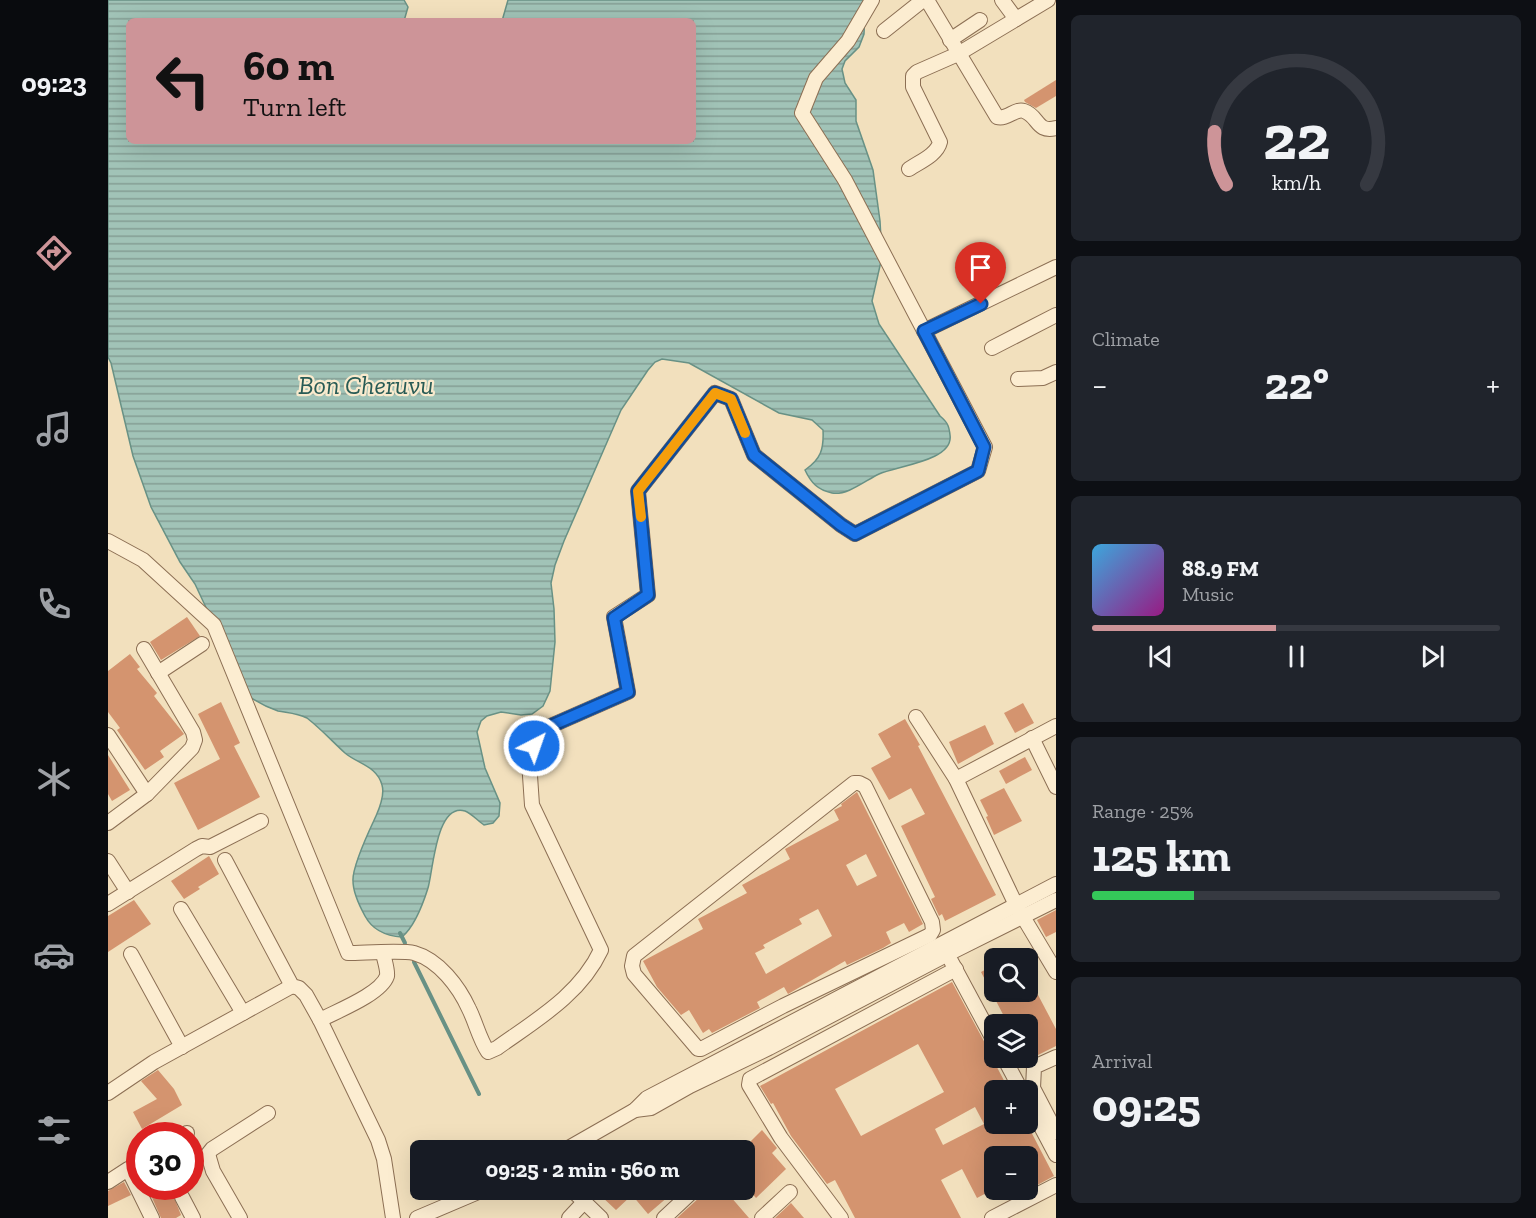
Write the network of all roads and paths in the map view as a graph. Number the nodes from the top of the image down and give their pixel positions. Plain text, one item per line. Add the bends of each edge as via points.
1 (872, 0) edge
2 (925, 0) edge
3 (1002, 0) edge
4 (1048, 0) edge
5 (1030, 4) edge
6 (980, 20) dead end
7 (1016, 20) junction
8 (884, 31) dead end
9 (950, 40) junction
10 (958, 54) junction
11 (1056, 128) edge
12 (909, 169) dead end
13 (1056, 267) edge
14 (1056, 315) edge
15 (924, 331) junction
16 (992, 348) dead end
17 (1056, 372) edge
18 (1018, 379) dead end
19 (108, 541) edge
20 (202, 644) dead end
21 (144, 649) dead end
22 (158, 673) junction
23 (916, 717) dead end
24 (1056, 726) edge
25 (108, 735) edge
26 (1032, 738) junction
27 (956, 779) junction
28 (1056, 787) edge
29 (147, 794) junction
30 (261, 821) dead end
31 (108, 823) edge
32 (225, 860) dead end
33 (108, 861) edge
34 (1056, 884) edge
35 (128, 892) junction
36 (1056, 900) edge
37 (108, 904) edge
38 (181, 909) dead end
39 (1019, 911) junction
40 (383, 953) junction
41 (131, 954) dead end
42 (948, 954) junction
43 (956, 969) junction
44 (1056, 972) edge
45 (292, 986) junction
46 (783, 1006) junction
47 (243, 1013) junction
48 (765, 1016) junction
49 (320, 1020) junction
50 (984, 1022) edge
51 (785, 1029) junction
52 (182, 1047) junction
53 (768, 1048) junction
54 (1056, 1057) edge
55 (729, 1068) junction
56 (764, 1070) junction
57 (750, 1078) junction
58 (688, 1082) junction
59 (108, 1093) edge
60 (268, 1113) dead end
61 (1038, 1121) edge
62 (1056, 1132) edge
63 (582, 1140) edge
64 (1056, 1155) edge
65 (126, 1171) edge
66 (108, 1182) edge
67 (1056, 1185) edge
68 (790, 1192) dead end
69 (143, 1200) edge
70 (184, 1200) edge
71 (459, 1200) edge
72 (683, 1200) edge
73 (585, 1201) joint
74 (148, 1217) edge
75 (193, 1218) edge
76 (240, 1218) edge
77 (393, 1218) edge
78 (417, 1218) edge
79 (569, 1218) edge
80 (601, 1218) edge
81 (664, 1218) edge
82 (762, 1218) edge
83 (841, 1218) edge
84 (992, 1218) edge

1 - 15 street via 848,41 816,78 802,113 845,180
2 - 8 street
2 - 9 street
3 - 7 street
4 - 5 street
5 - 7 street
6 - 9 street
7 - 10 street
9 - 10 street
10 - 11 street via 997,117 1024,111 1043,128
10 - 12 street via 913,76 913,87 939,147
13 - 15 street
14 - 16 street
15 - 40 street via 984,447 978,471 855,534 754,455 731,399 715,393 638,491 648,595 614,618 628,692 539,731 529,761 532,805 602,950 586,978 558,1004 488,1052 469,1007 448,977 433,963 413,953
17 - 18 street via 1043,378
19 - 40 street via 143,560 214,625 348,953
20 - 22 street
21 - 22 street
22 - 29 street via 195,740 192,748
23 - 27 street
24 - 26 street
25 - 29 street
26 - 27 street
26 - 28 street
27 - 39 street
29 - 31 street
30 - 35 street via 210,847 196,849
32 - 45 street
33 - 35 street
34 - 39 street
35 - 37 street
36 - 39 street
38 - 47 street
39 - 42 street
39 - 44 street
39 - 51 street
40 - 49 street via 387,975 381,985
41 - 52 street
42 - 43 street
42 - 51 street
43 - 50 street
43 - 56 street
45 - 47 street
45 - 49 street via 306,995
46 - 48 street
46 - 48 street via 933,930 865,786 859,783 854,783 634,956 634,974 698,1049
46 - 51 street
47 - 52 street
48 - 51 street
49 - 77 street via 378,1140
51 - 53 street
51 - 58 street
52 - 59 street
53 - 55 street
53 - 56 street via 759,1061
54 - 62 street via 1034,1067 1033,1088
55 - 57 street via 744,1070
55 - 58 street
56 - 57 street
57 - 83 street via 749,1085 782,1138
58 - 63 street via 647,1098 635,1110
60 - 76 street via 208,1154 213,1171
61 - 64 street
65 - 66 street
67 - 84 street
68 - 82 street
69 - 74 street
70 - 75 street
71 - 78 street
72 - 81 street
73 - 79 street
73 - 80 street

